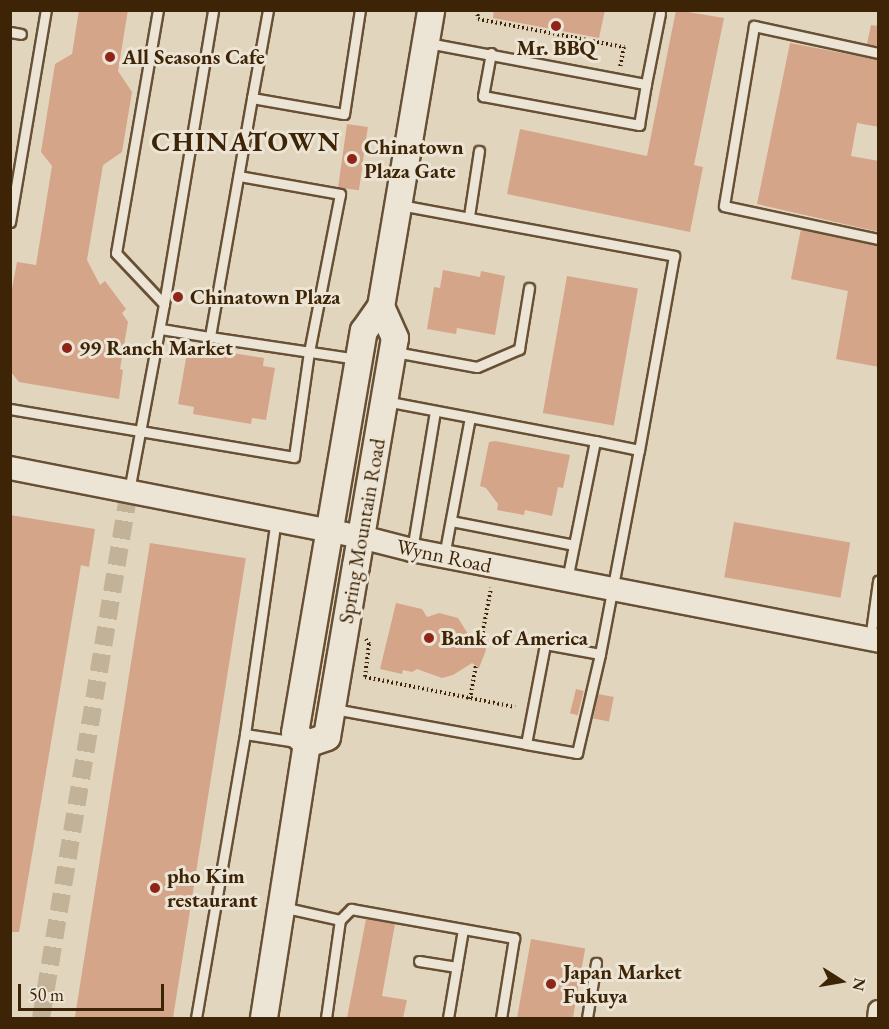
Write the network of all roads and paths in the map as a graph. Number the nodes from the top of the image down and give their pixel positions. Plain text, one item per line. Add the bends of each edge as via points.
1 (46, 10) edge
2 (158, 10) edge
3 (213, 10) edge
4 (268, 10) edge
5 (360, 10) edge
6 (431, 10) edge
7 (477, 10) edge
8 (660, 13) dead end
9 (426, 42) junction
10 (491, 53) junction
11 (879, 53) edge
12 (647, 81) junction
13 (252, 99) junction
14 (480, 151) dead end
15 (239, 176) junction
16 (398, 205) junction
17 (469, 216) junction
18 (10, 222) edge
19 (879, 239) edge
20 (529, 288) dead end
21 (164, 304) junction
22 (381, 307) junction
23 (161, 329) junction
24 (210, 337) junction
25 (309, 352) junction
26 (392, 352) junction
27 (359, 359) junction
28 (384, 401) junction
29 (10, 409) edge
30 (435, 411) junction
31 (470, 417) junction
32 (142, 432) junction
33 (596, 441) junction
34 (639, 450) junction
35 (10, 468) edge
36 (129, 491) junction
37 (276, 520) junction
38 (451, 522) junction
39 (330, 531) junction
40 (361, 537) junction
41 (574, 545) junction
42 (412, 550) junction
43 (443, 556) junction
44 (567, 580) junction
45 (879, 581) edge
46 (491, 588) dead end
47 (611, 589) junction
48 (361, 638) dead end
49 (874, 640) edge
50 (481, 641) dead end
51 (600, 654) junction
52 (476, 666) dead end
53 (470, 699) junction
54 (515, 707) dead end
55 (332, 708) junction
56 (244, 734) junction
57 (307, 744) junction
58 (526, 744) junction
59 (281, 907) junction
60 (340, 920) junction
61 (463, 929) junction
62 (419, 961) dead end
63 (596, 963) dead end
64 (457, 967) junction
65 (879, 1010) edge
66 (196, 1018) edge
67 (264, 1018) edge
68 (326, 1018) edge
69 (448, 1018) edge
70 (501, 1018) edge
71 (587, 1018) edge
72 (877, 1018) edge

1 - 18 lane
2 - 21 lane via 117,253
3 - 21 lane
4 - 13 lane
5 - 13 lane via 344,114
6 - 9 main road, Spring Mountain Road
7 - 12 path via 478,19 624,47 619,72
8 - 12 lane
9 - 10 lane
9 - 16 main road, Spring Mountain Road
10 - 12 lane
10 - 12 lane via 483,96 639,125
11 - 19 lane via 754,26 724,206
13 - 15 lane
14 - 17 lane
15 - 24 lane
15 - 25 lane via 340,194
16 - 17 lane
16 - 22 main road, Spring Mountain Road
17 - 34 lane via 674,256
20 - 26 lane via 519,349 477,367
21 - 23 lane
22 - 26 main road, Spring Mountain Road via 395,338
22 - 27 main road, Spring Mountain Road via 364,331
23 - 24 lane
23 - 32 lane
24 - 25 lane
25 - 27 lane
25 - 32 lane via 294,457
26 - 28 main road, Spring Mountain Road
27 - 39 main road, Spring Mountain Road
28 - 30 lane
28 - 40 main road, Spring Mountain Road
29 - 32 lane
30 - 31 lane
30 - 42 lane
31 - 33 lane
31 - 38 lane
32 - 36 lane
33 - 34 lane
33 - 41 lane
34 - 47 lane
35 - 36 street, Wynn Road
36 - 37 street, Wynn Road
37 - 39 street, Wynn Road
37 - 56 lane
38 - 41 lane
38 - 43 lane
39 - 40 street, Wynn Road
39 - 57 main road, Spring Mountain Road via 295,733
40 - 42 street, Wynn Road
40 - 55 main road, Spring Mountain Road
41 - 44 lane
42 - 43 street, Wynn Road
43 - 44 street, Wynn Road
44 - 47 street, Wynn Road
45 - 49 lane
46 - 50 path
47 - 49 street, Wynn Road
47 - 51 lane
48 - 53 path via 369,644 365,677
51 - 58 lane via 577,753
51 - 58 lane via 545,644
52 - 53 path
53 - 54 path
55 - 57 main road, Spring Mountain Road via 327,737
55 - 58 lane
56 - 57 lane
56 - 66 lane
57 - 59 main road
59 - 60 lane
59 - 67 main road
60 - 61 lane via 351,909
60 - 68 lane
61 - 64 lane
61 - 70 lane via 514,938
62 - 64 lane
63 - 71 lane
64 - 69 lane
65 - 72 street

